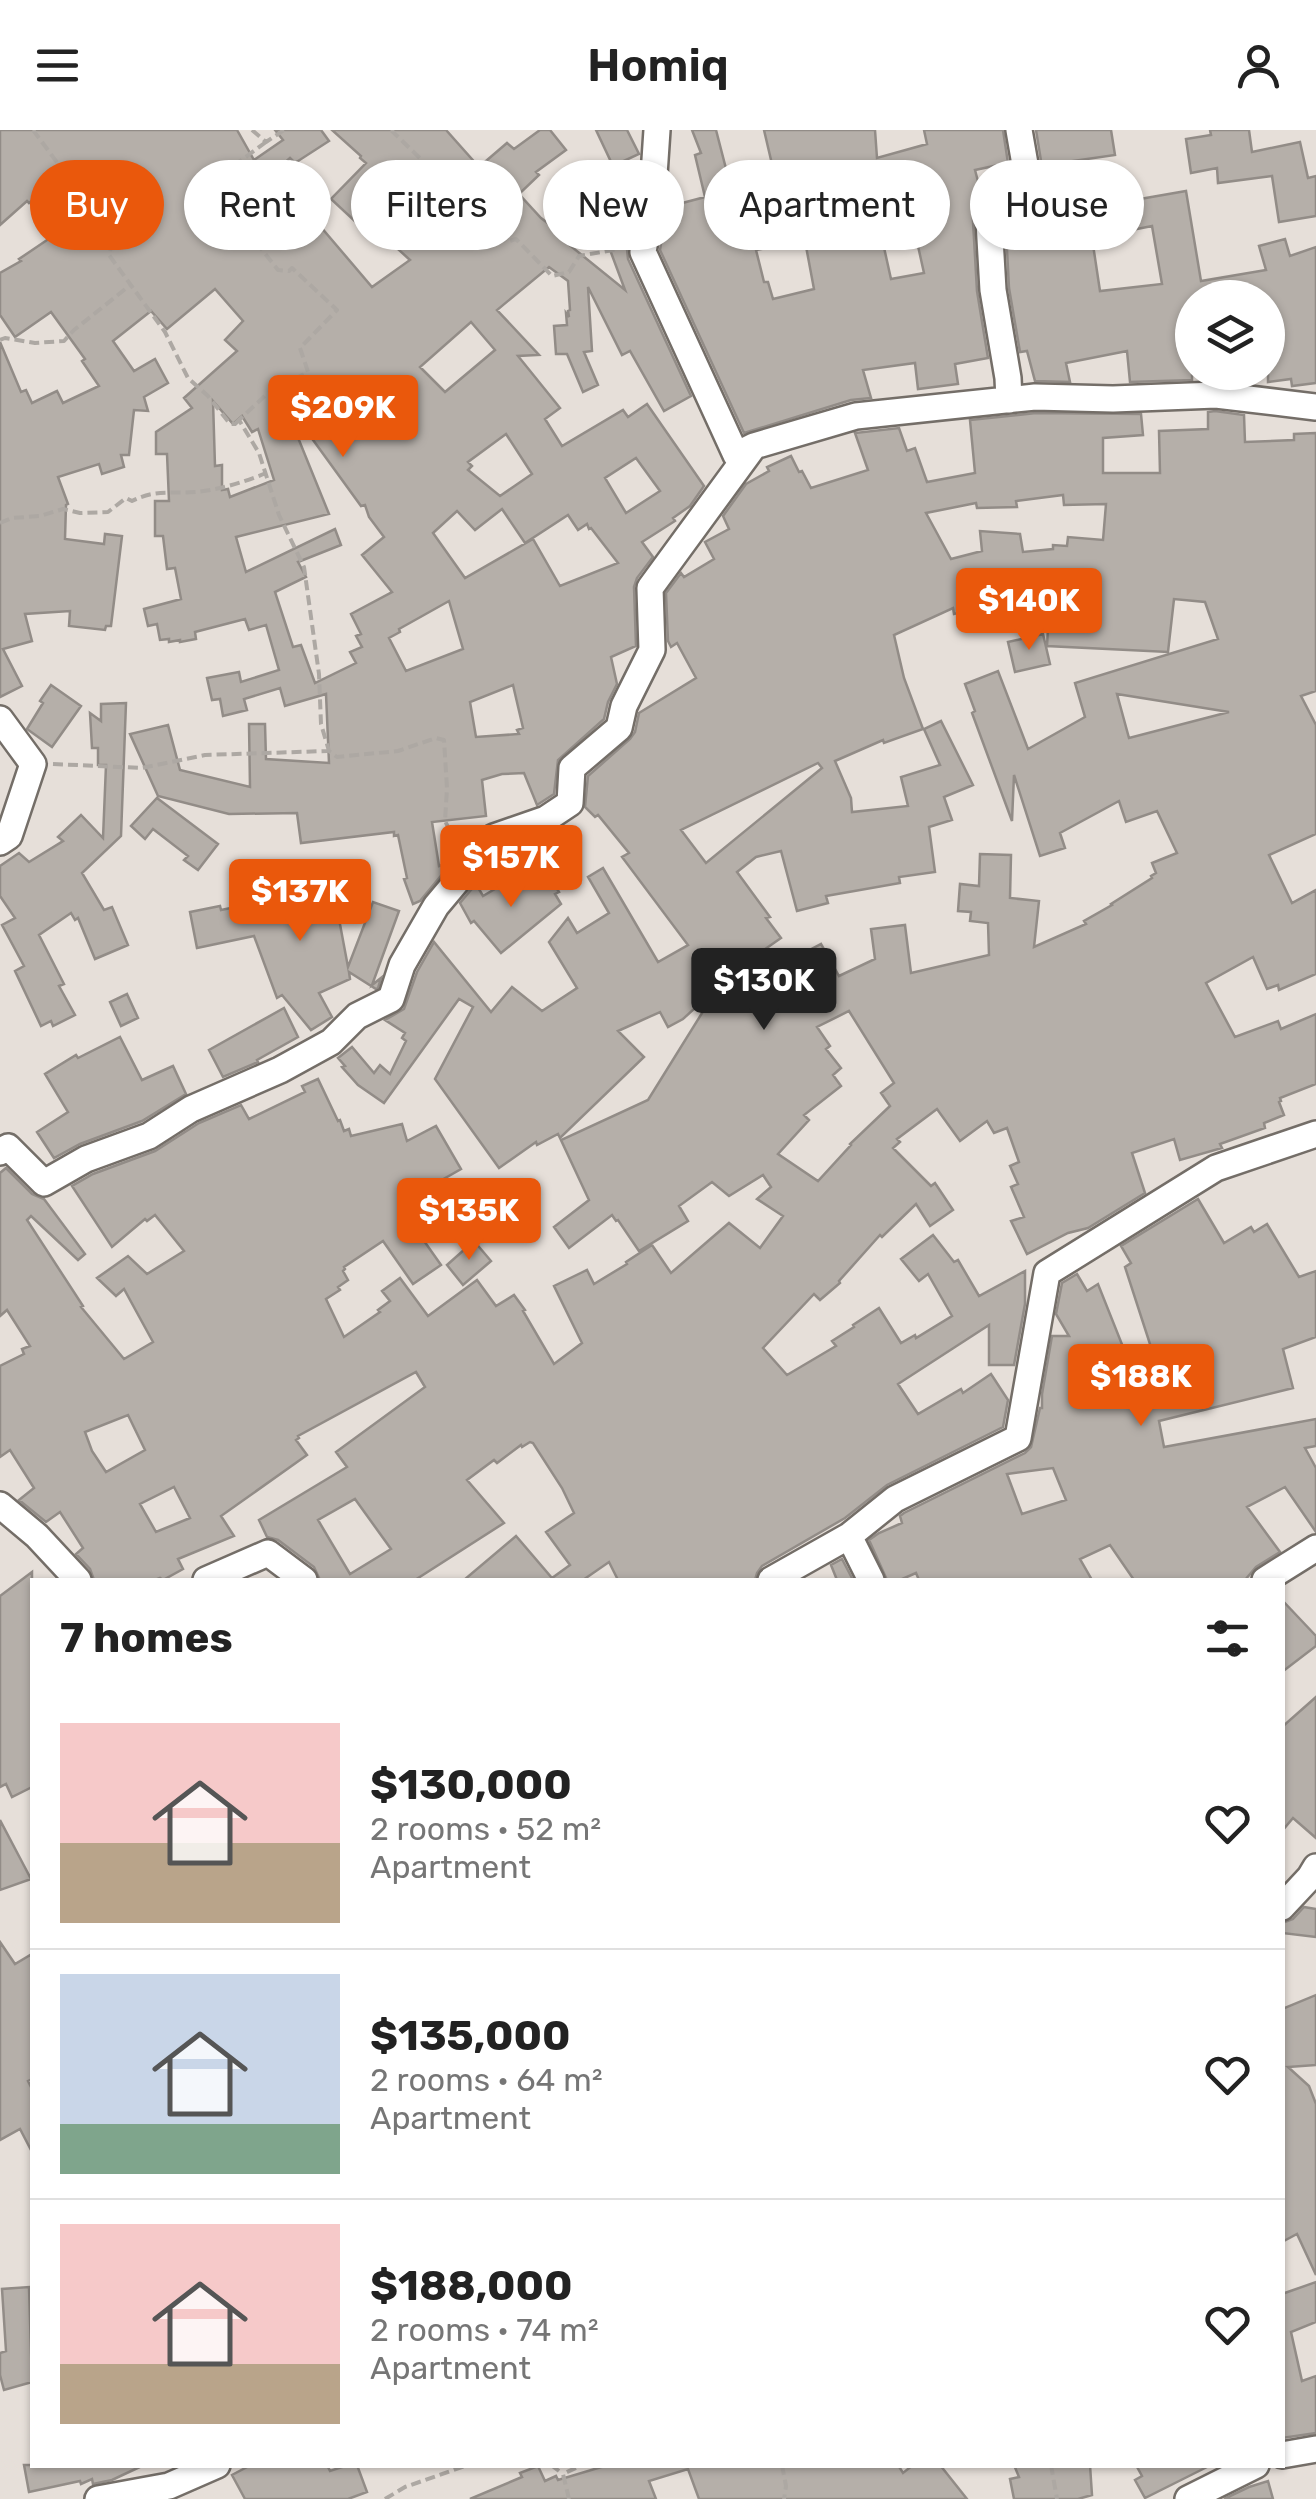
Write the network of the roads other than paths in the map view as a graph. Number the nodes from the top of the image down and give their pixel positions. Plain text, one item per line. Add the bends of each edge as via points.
1 (657, 130) edge
2 (1019, 130) edge
3 (1009, 400) junction
4 (1316, 406) edge
5 (754, 446) junction
6 (0, 718) edge
7 (0, 842) edge
8 (1316, 1134) edge
9 (0, 1152) edge
10 (0, 1506) edge
11 (848, 1536) junction
12 (1316, 1548) edge
13 (76, 1578) edge
14 (211, 1578) edge
15 (301, 1578) edge
16 (774, 1578) edge
17 (870, 1578) edge
18 (1268, 1578) edge
19 (1316, 1867) edge
20 (1285, 1903) edge
21 (1316, 2448) edge
22 (1285, 2454) edge
23 (209, 2468) edge
24 (1250, 2468) edge
25 (98, 2499) edge
26 (1188, 2499) edge

1 - 5 street via 643,252 736,455
2 - 3 street via 1026,170 988,204
3 - 4 street via 1216,395
3 - 5 street via 856,416
5 - 9 street via 650,588 652,650 619,728 572,768 570,803 494,837 436,906 391,999 280,1070 44,1182 8,1147
6 - 7 street via 33,764 9,836
8 - 11 street via 1216,1168 1047,1273 1018,1438 895,1499
10 - 13 street
11 - 16 street
11 - 17 street
12 - 18 street
14 - 15 street via 268,1553
19 - 20 street
21 - 22 street
23 - 25 street via 168,2486
24 - 26 street

